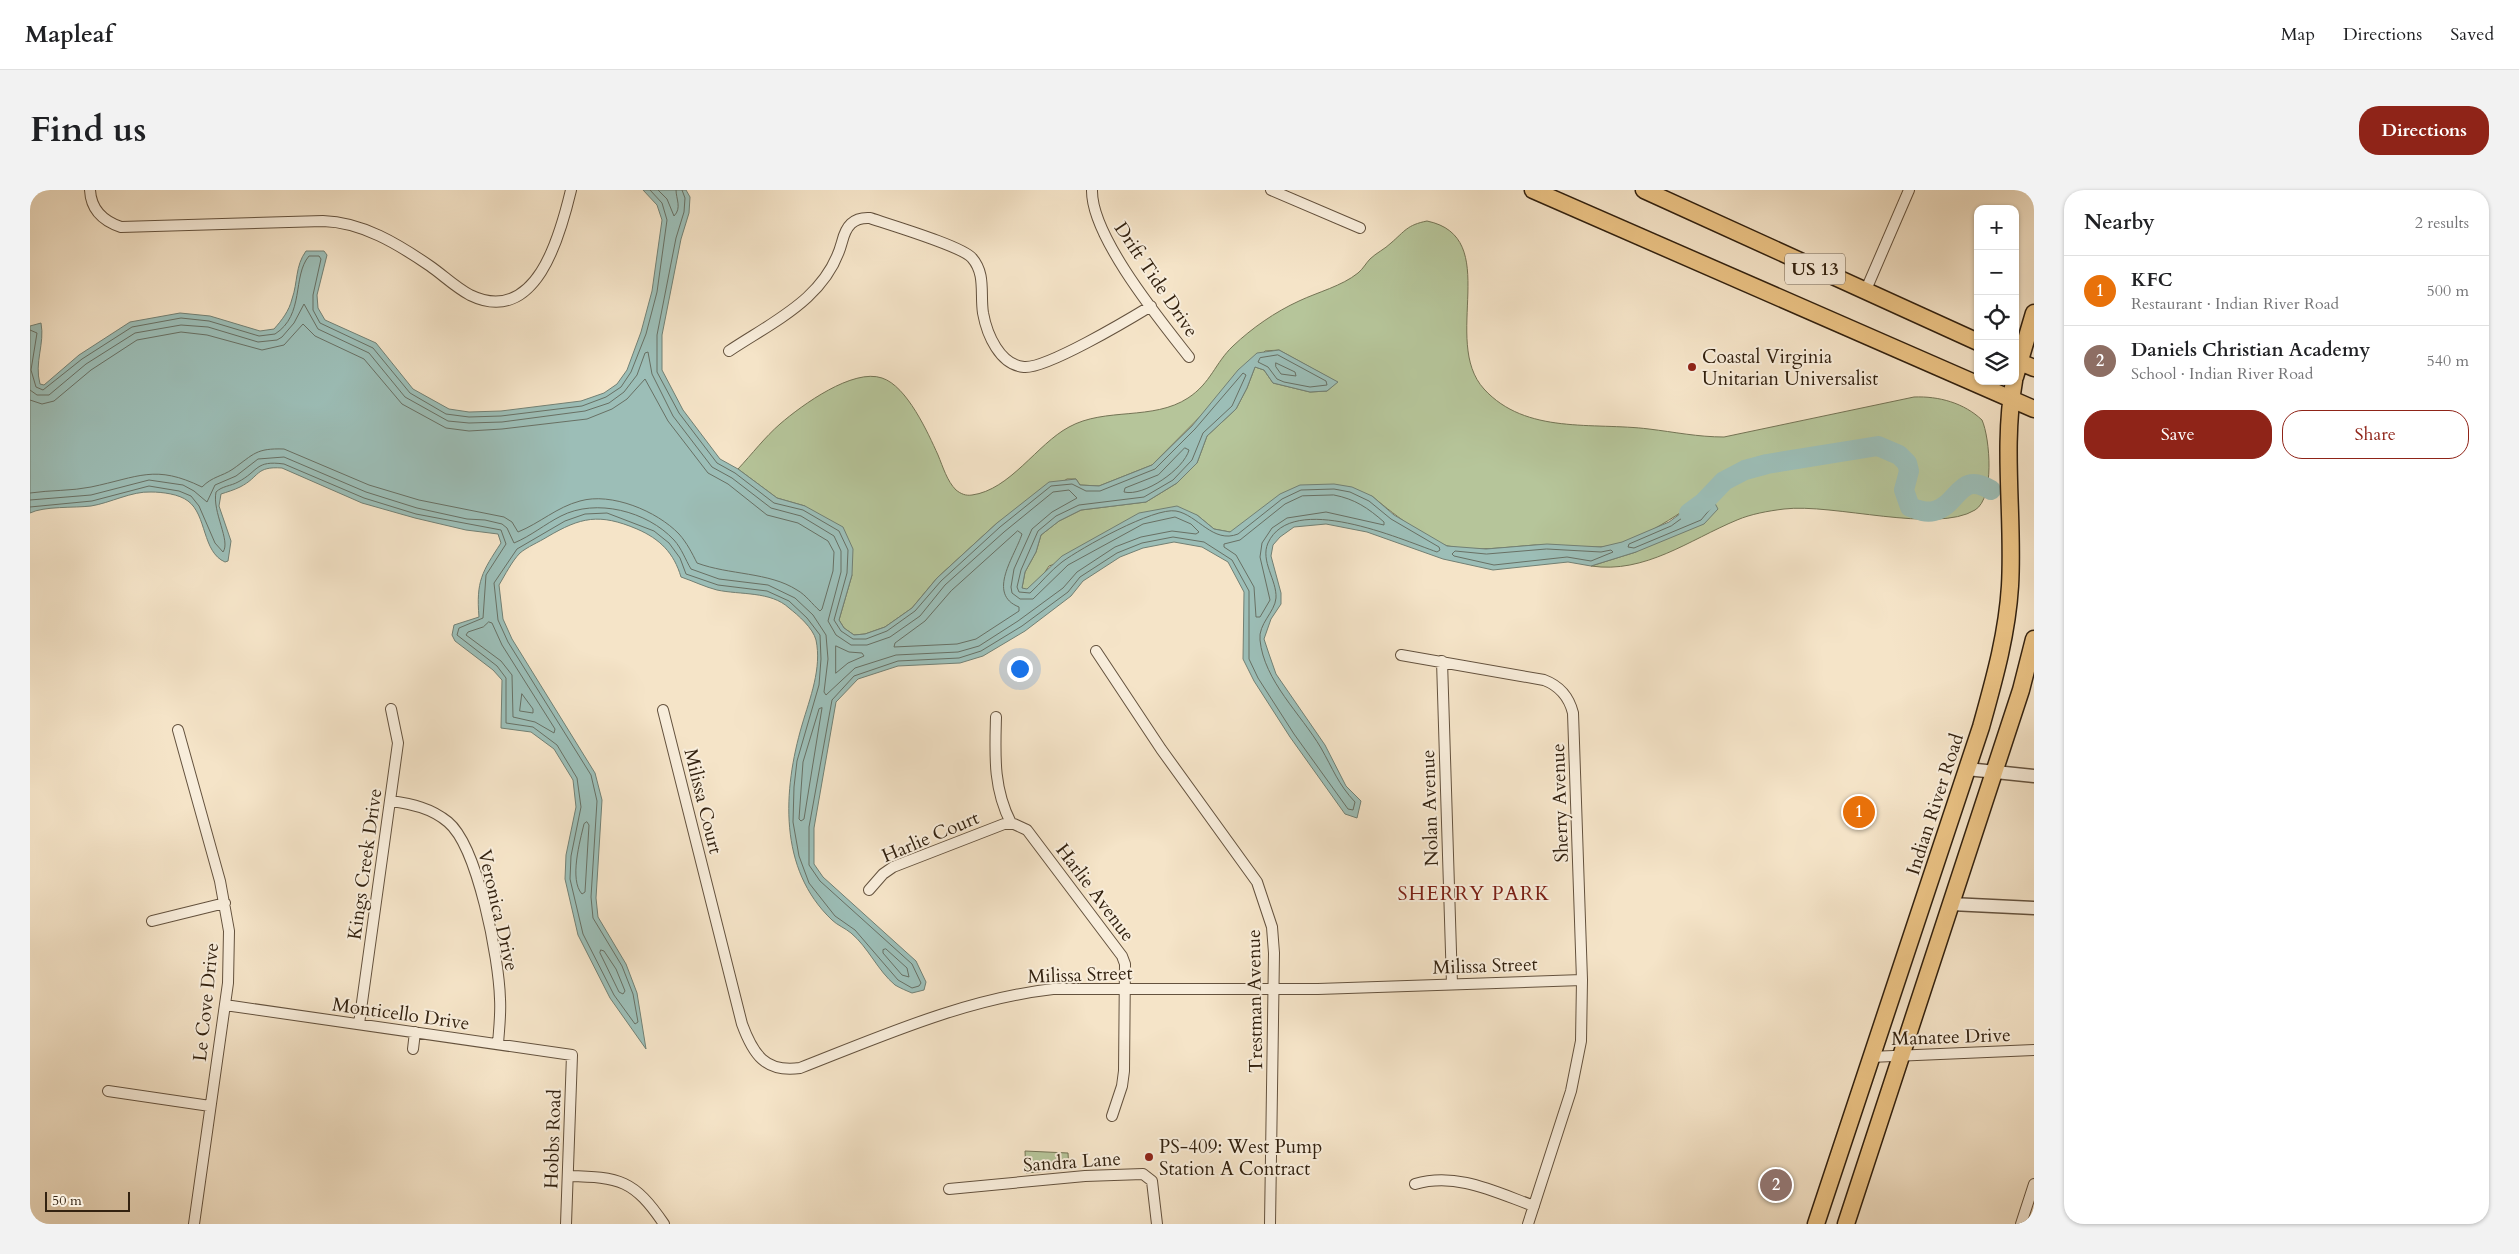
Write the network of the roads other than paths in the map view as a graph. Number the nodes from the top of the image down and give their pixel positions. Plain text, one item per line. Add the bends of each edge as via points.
1 (90, 190) edge
2 (570, 190) edge
3 (1092, 190) edge
4 (1271, 190) edge
5 (1301, 190) edge
6 (1533, 190) edge
7 (1909, 190) edge
8 (1650, 191) edge
9 (1296, 201) junction
10 (1360, 228) dead end
11 (1865, 292) junction
12 (1151, 306) junction
13 (2034, 313) edge
14 (1974, 340) edge
15 (729, 351) dead end
16 (1189, 357) dead end
17 (2021, 367) edge
18 (2014, 385) edge
19 (2012, 400) junction
20 (2034, 409) edge
21 (2034, 639) edge
22 (1096, 651) dead end
23 (1401, 655) dead end
24 (1442, 661) junction
25 (391, 709) dead end
26 (663, 710) dead end
27 (996, 717) dead end
28 (178, 730) dead end
29 (1967, 769) junction
30 (1994, 774) junction
31 (2034, 776) edge
32 (391, 801) junction
33 (1010, 824) junction
34 (870, 890) dead end
35 (711, 902) joint
36 (225, 903) junction
37 (1951, 904) junction
38 (2034, 908) edge
39 (152, 921) dead end
40 (1582, 980) junction
41 (1452, 984) junction
42 (1126, 988) junction
43 (1274, 990) junction
44 (225, 1005) junction
45 (359, 1024) junction
46 (415, 1032) junction
47 (498, 1044) junction
48 (413, 1049) dead end
49 (2034, 1050) edge
50 (572, 1055) joint
51 (1902, 1055) junction
52 (1870, 1057) junction
53 (108, 1091) dead end
54 (210, 1106) junction
55 (1112, 1116) dead end
56 (568, 1176) junction
57 (1415, 1184) dead end
58 (949, 1189) dead end
59 (2033, 1191) edge
60 (1534, 1206) junction
61 (194, 1224) edge
62 (566, 1224) edge
63 (664, 1224) edge
64 (1157, 1224) edge
65 (1270, 1224) edge
66 (1528, 1224) edge
67 (1816, 1224) edge
68 (1846, 1224) edge
69 (2021, 1224) edge

1 - 2 street via 97,212 103,219 121,227 323,221 353,224 392,242 471,295 496,301 518,296 535,282 555,243
3 - 12 street, Drift Tide Drive via 1098,222
4 - 9 street
5 - 9 street
6 - 19 main road, US 13
7 - 11 street
8 - 11 main road, US 13
9 - 10 street
11 - 14 main road, US 13
12 - 15 street via 1034,367 1025,367 1007,361 991,336 983,314 982,280 972,257 954,246 862,218 845,230 832,269 815,292
12 - 16 street, Drift Tide Drive
13 - 17 main road
18 - 19 main road, Indian River Road
19 - 20 main road, US 13
19 - 29 main road, Indian River Road via 2010,586 2006,620 1999,662
21 - 30 main road via 2022,690
22 - 43 street, Trestman Avenue via 1160,749 1257,882 1272,927
23 - 24 street, Sherry Avenue
24 - 40 street, Sherry Avenue via 1544,680 1561,690 1570,704 1573,714
24 - 41 street, Nolan Avenue
25 - 32 street, Kings Creek Drive via 398,743
26 - 35 street, Milissa Court
27 - 33 street via 994,767 1003,809
28 - 36 street, Le Cove Drive
29 - 30 street
29 - 52 main road, Indian River Road
30 - 31 street
30 - 37 main road
32 - 45 street, Kings Creek Drive
32 - 47 street, Veronica Drive via 435,812 449,822 469,851 484,902 498,974
33 - 34 street, Harlie Court via 893,867
33 - 42 street, Harlie Avenue via 1027,830 1122,956
35 - 42 street, Milissa Street via 748,1041 762,1060 779,1068 800,1068 883,1035 996,998 1053,989
36 - 39 street
36 - 44 street, Le Cove Drive via 230,957
37 - 38 street
37 - 51 main road
40 - 41 street, Milissa Street
40 - 60 street, Sherry Avenue via 1577,1069
41 - 43 street, Milissa Street
42 - 43 street, Milissa Street
42 - 55 street, Harlie Avenue via 1124,1071
43 - 65 street, Trestman Avenue
44 - 45 street, Monticello Drive
44 - 54 street, Le Cove Drive
45 - 46 street, Monticello Drive
46 - 47 street, Monticello Drive
46 - 48 street
47 - 50 street, Monticello Drive
49 - 51 street, Manatee Drive
50 - 56 street, Hobbs Road
51 - 52 street, Manatee Drive
51 - 68 main road
52 - 67 main road, Indian River Road
53 - 54 street
54 - 61 street, Le Cove Drive
56 - 62 street, Hobbs Road
56 - 63 street via 602,1177 629,1185 640,1193
57 - 60 street via 1458,1181
58 - 64 street, Sandra Lane via 1143,1174 1152,1181
59 - 69 street
60 - 66 street, Sherry Avenue

